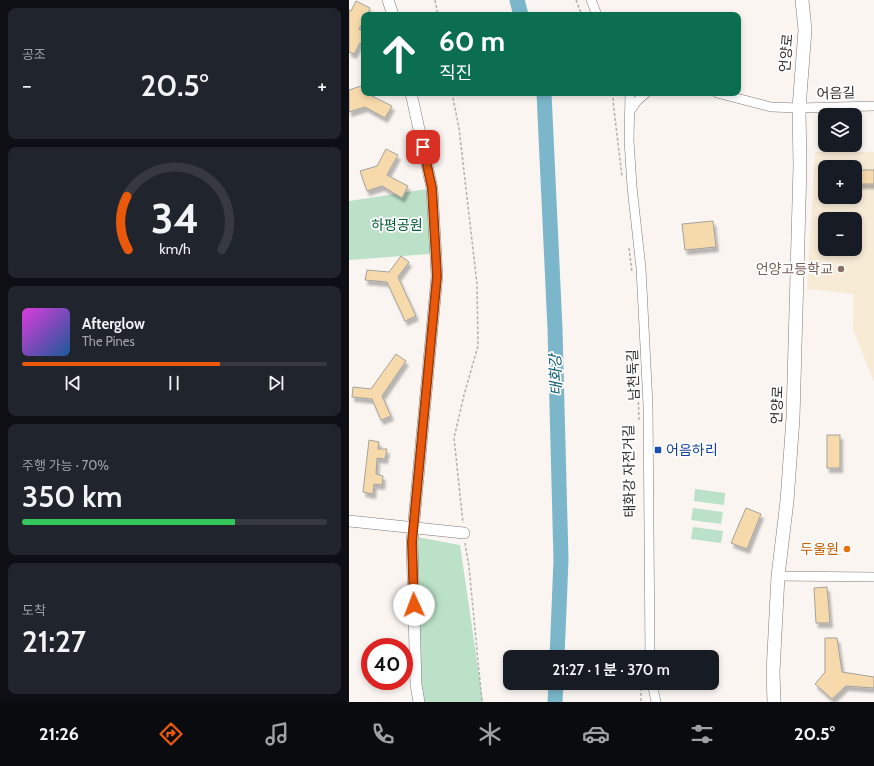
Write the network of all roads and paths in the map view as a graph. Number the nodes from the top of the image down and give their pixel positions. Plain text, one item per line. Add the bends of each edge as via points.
1 (388, 0) edge
2 (435, 0) edge
3 (576, 0) edge
4 (591, 0) edge
5 (802, 0) edge
6 (392, 12) edge
7 (437, 12) edge
8 (581, 12) edge
9 (596, 12) edge
10 (412, 96) edge
11 (453, 96) edge
12 (614, 96) edge
13 (630, 96) edge
14 (643, 96) edge
15 (729, 96) edge
16 (874, 106) edge
17 (799, 108) junction
18 (630, 111) junction
19 (622, 176) dead end
20 (629, 246) dead end
21 (632, 277) dead end
22 (638, 390) dead end
23 (639, 421) dead end
24 (349, 521) edge
25 (413, 528) junction
26 (464, 533) junction
27 (778, 576) junction
28 (874, 577) edge
29 (650, 650) edge
30 (641, 690) edge
31 (653, 690) edge
32 (419, 702) edge
33 (482, 702) edge
34 (641, 702) edge
35 (656, 702) edge
36 (774, 702) edge

1 - 6 street
2 - 7 path
3 - 8 path
4 - 9 street
5 - 17 main road, 언양로 via 805,30
10 - 25 street via 432,188 437,276
11 - 26 path via 459,128 477,284 478,346 454,438
12 - 19 path
13 - 18 street, 남천둑길
14 - 18 street
15 - 17 street via 771,107
16 - 17 street, 어음길
17 - 27 main road, 언양로 via 800,166 793,418
18 - 29 street, 남천둑길 via 629,140 641,268 648,405
20 - 21 path
22 - 23 path, 태화강 자전거길
24 - 25 street
25 - 26 street
25 - 32 street via 416,677
26 - 33 path
27 - 28 street
27 - 36 main road, 언양로
30 - 34 path
31 - 35 street

